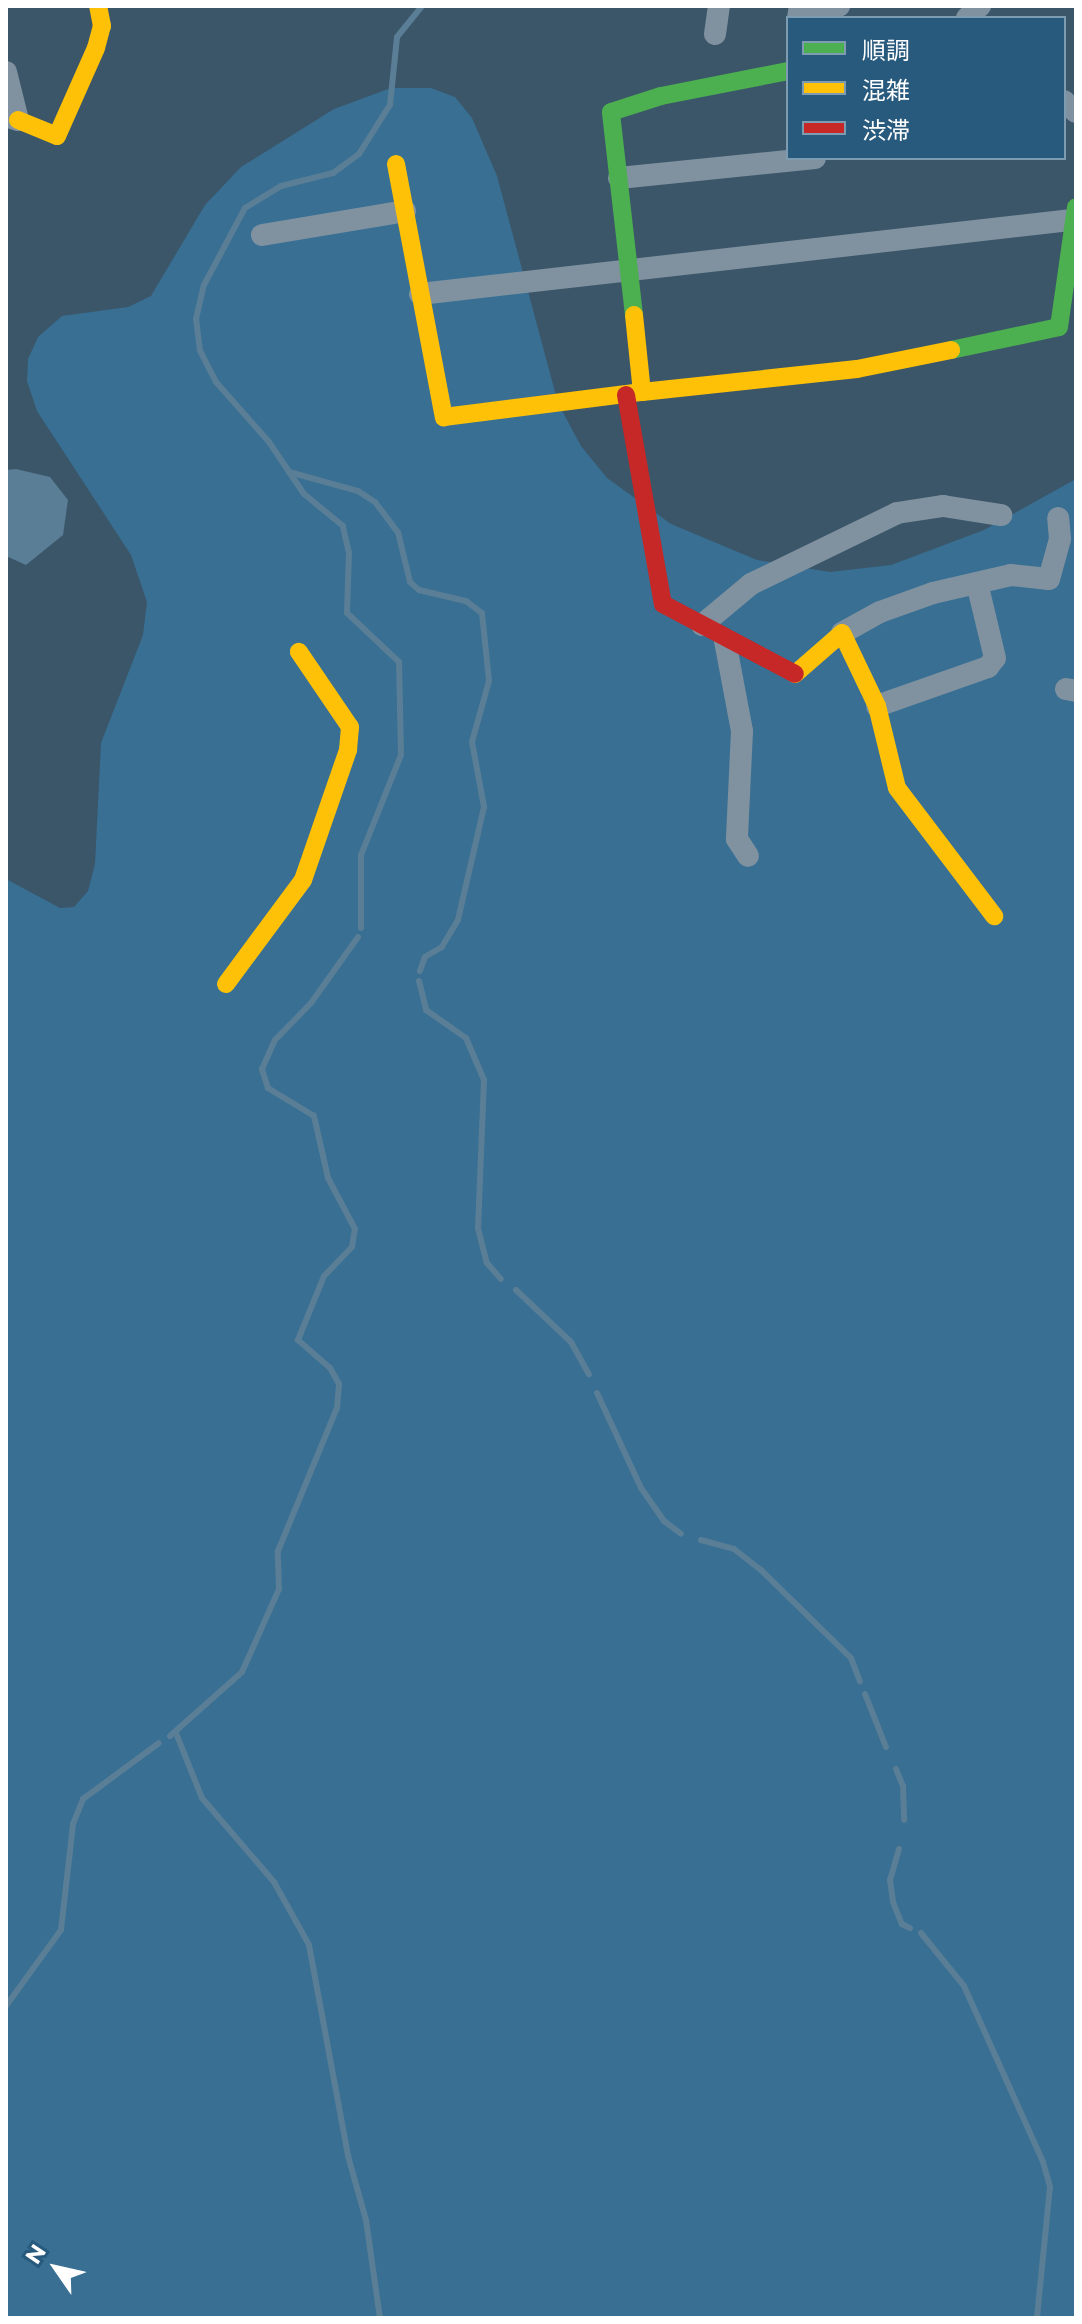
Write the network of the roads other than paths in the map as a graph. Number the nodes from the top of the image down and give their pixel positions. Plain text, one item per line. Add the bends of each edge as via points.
1 (98, 6) edge
2 (719, 6) edge
3 (839, 6) edge
4 (818, 16) edge
5 (715, 34) dead end
6 (786, 71) edge
7 (6, 72) edge
8 (12, 118) edge
9 (795, 160) edge
10 (396, 164) dead end
11 (619, 178) junction
12 (405, 211) junction
13 (1073, 213) edge
14 (262, 235) dead end
15 (628, 269) junction
16 (420, 294) junction
17 (634, 394) junction
18 (1001, 515) dead end
19 (1058, 518) dead end
20 (977, 583) junction
21 (702, 625) junction
22 (842, 633) junction
23 (725, 641) junction
24 (299, 652) dead end
25 (877, 706) junction
26 (748, 856) dead end
27 (994, 916) dead end
28 (226, 984) dead end

1 - 8 street via 102,26 96,48 57,136
2 - 5 street
3 - 4 street
6 - 11 street via 661,96 611,112
7 - 8 street
9 - 11 street
10 - 12 street
11 - 15 street
12 - 14 street
12 - 16 street
13 - 15 street
13 - 17 street via 1059,327 857,369
15 - 16 street
15 - 17 street
16 - 17 street via 444,417
17 - 21 street via 663,604
18 - 21 street via 943,506 897,513 751,584
19 - 20 street via 1060,539 1049,579 1011,575
20 - 22 street via 880,612
20 - 25 street via 995,658 988,667
21 - 23 street
22 - 23 street via 793,676
22 - 25 street
23 - 26 street via 742,731 737,839
24 - 28 street via 350,727 348,750 303,880
25 - 27 street via 897,788

